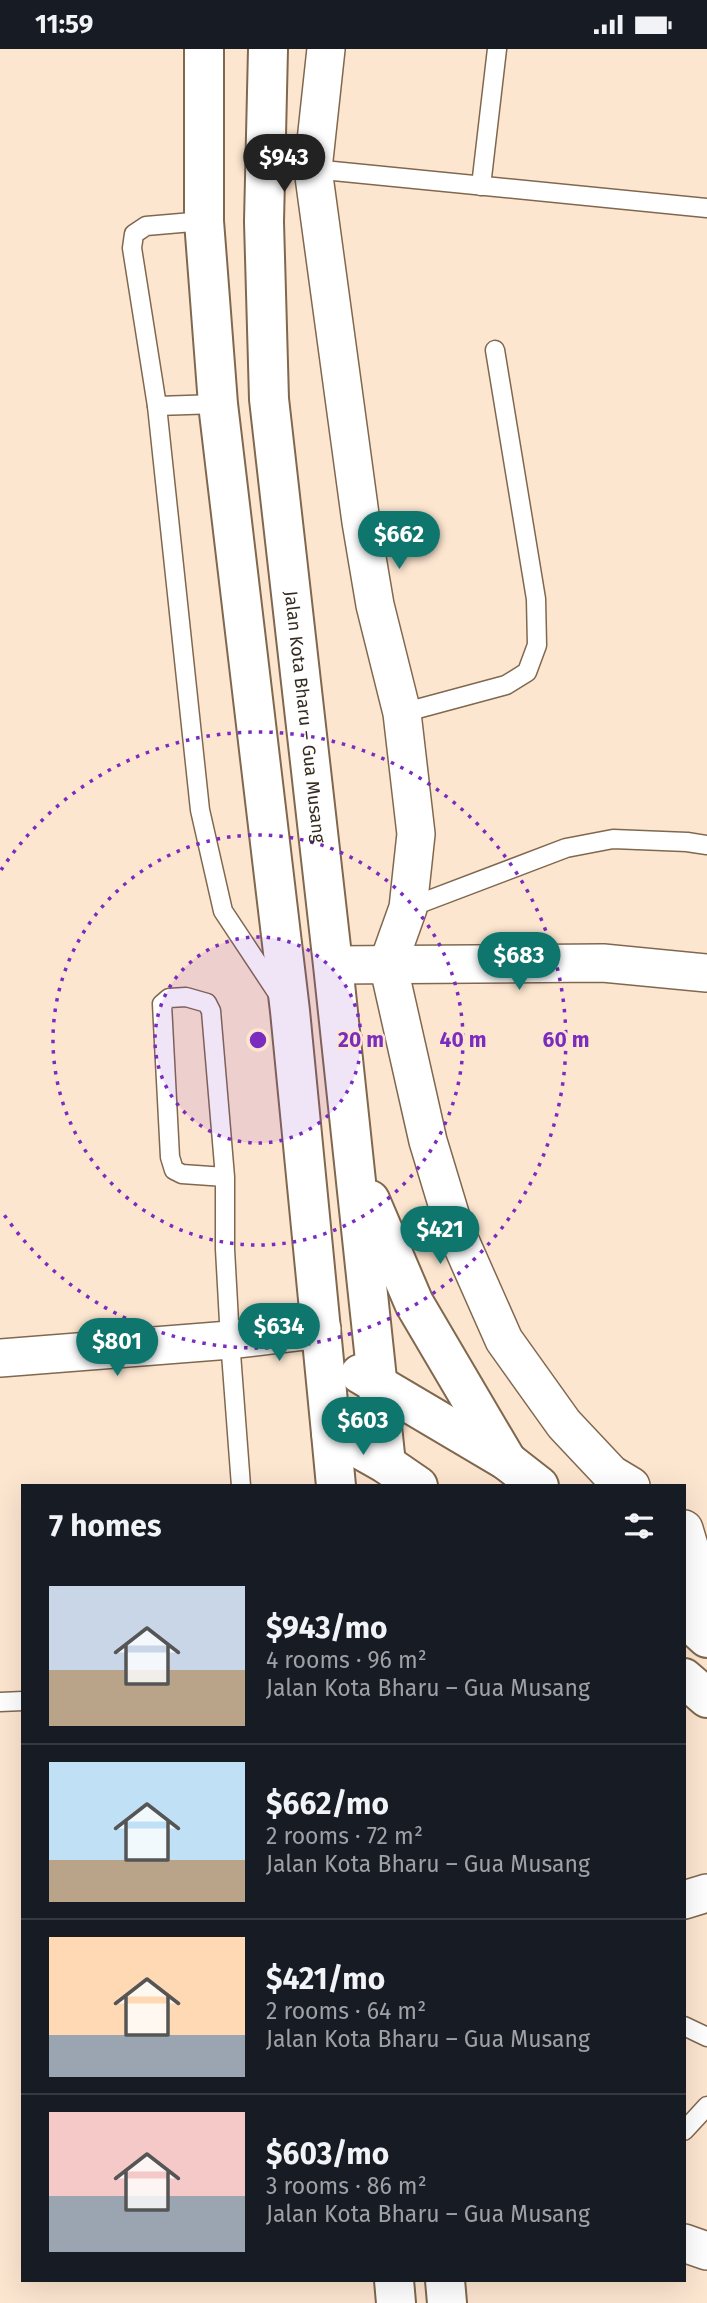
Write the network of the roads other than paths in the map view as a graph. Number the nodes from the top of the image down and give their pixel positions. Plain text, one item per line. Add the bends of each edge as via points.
1 (268, 49) edge
2 (326, 49) edge
3 (497, 49) edge
4 (205, 53) edge
5 (264, 162) junction
6 (313, 169) junction
7 (481, 187) junction
8 (707, 208) edge
9 (204, 221) junction
10 (495, 350) dead end
11 (218, 404) junction
12 (157, 406) junction
13 (402, 713) junction
14 (707, 845) edge
15 (408, 908) junction
16 (388, 964) junction
17 (333, 965) junction
18 (707, 973) edge
19 (290, 1011) junction
20 (354, 1163) junction
21 (225, 1177) junction
22 (230, 1340) junction
23 (323, 1342) junction
24 (0, 1358) edge
25 (377, 1383) junction
26 (331, 1433) junction
27 (507, 1461) junction
28 (388, 1475) edge
29 (241, 1484) edge
30 (336, 1484) edge
31 (413, 1484) edge
32 (536, 1484) edge
33 (628, 1484) edge
34 (686, 1536) edge
35 (707, 1606) edge
36 (686, 1619) edge
37 (707, 1638) edge
38 (686, 1680) edge
39 (707, 1698) edge
40 (21, 1701) edge
41 (0, 1703) edge
42 (707, 1893) edge
43 (686, 1899) edge
44 (686, 2027) edge
45 (707, 2037) edge
46 (707, 2107) edge
47 (686, 2129) edge
48 (686, 2244) edge
49 (707, 2251) edge
50 (391, 2282) edge
51 (392, 2282) edge
52 (445, 2282) edge
53 (384, 2303) edge
54 (396, 2303) edge
55 (447, 2303) edge

1 - 5 main road, Jalan Kota Bharu – Gua Musang
2 - 6 street
3 - 7 lane
4 - 9 main road
5 - 6 street
5 - 17 main road, Jalan Kota Bharu – Gua Musang via 269,399
6 - 7 lane
6 - 13 street via 371,581
7 - 8 lane
9 - 11 main road
9 - 12 lane via 146,226 134,234 132,248
10 - 13 lane via 536,599 537,645 527,672 506,685
11 - 12 lane
11 - 19 main road
12 - 19 lane via 200,810 223,911
13 - 15 street via 416,834
14 - 15 lane via 613,839 566,848
15 - 16 street
16 - 17 street
16 - 18 street via 603,963
16 - 33 street via 428,1141 454,1227 504,1340 564,1424 611,1474
17 - 20 main road, Jalan Kota Bharu – Gua Musang
19 - 23 main road
20 - 25 main road, Jalan Kota Bharu – Gua Musang
20 - 27 main road via 414,1303
21 - 21 lane via 174,1170 162,1035 162,1005 169,998 207,1003 211,1011
21 - 22 lane
22 - 23 street
22 - 24 street
22 - 29 lane
23 - 25 main road
23 - 26 main road
25 - 27 main road
25 - 28 main road, Jalan Kota Bharu – Gua Musang
26 - 28 main road
26 - 30 main road
27 - 32 main road
28 - 31 main road
34 - 35 street
36 - 37 main road
38 - 39 main road
40 - 41 lane
42 - 43 street
44 - 45 lane
46 - 47 lane
48 - 49 street
50 - 53 street
51 - 54 main road
52 - 55 main road

